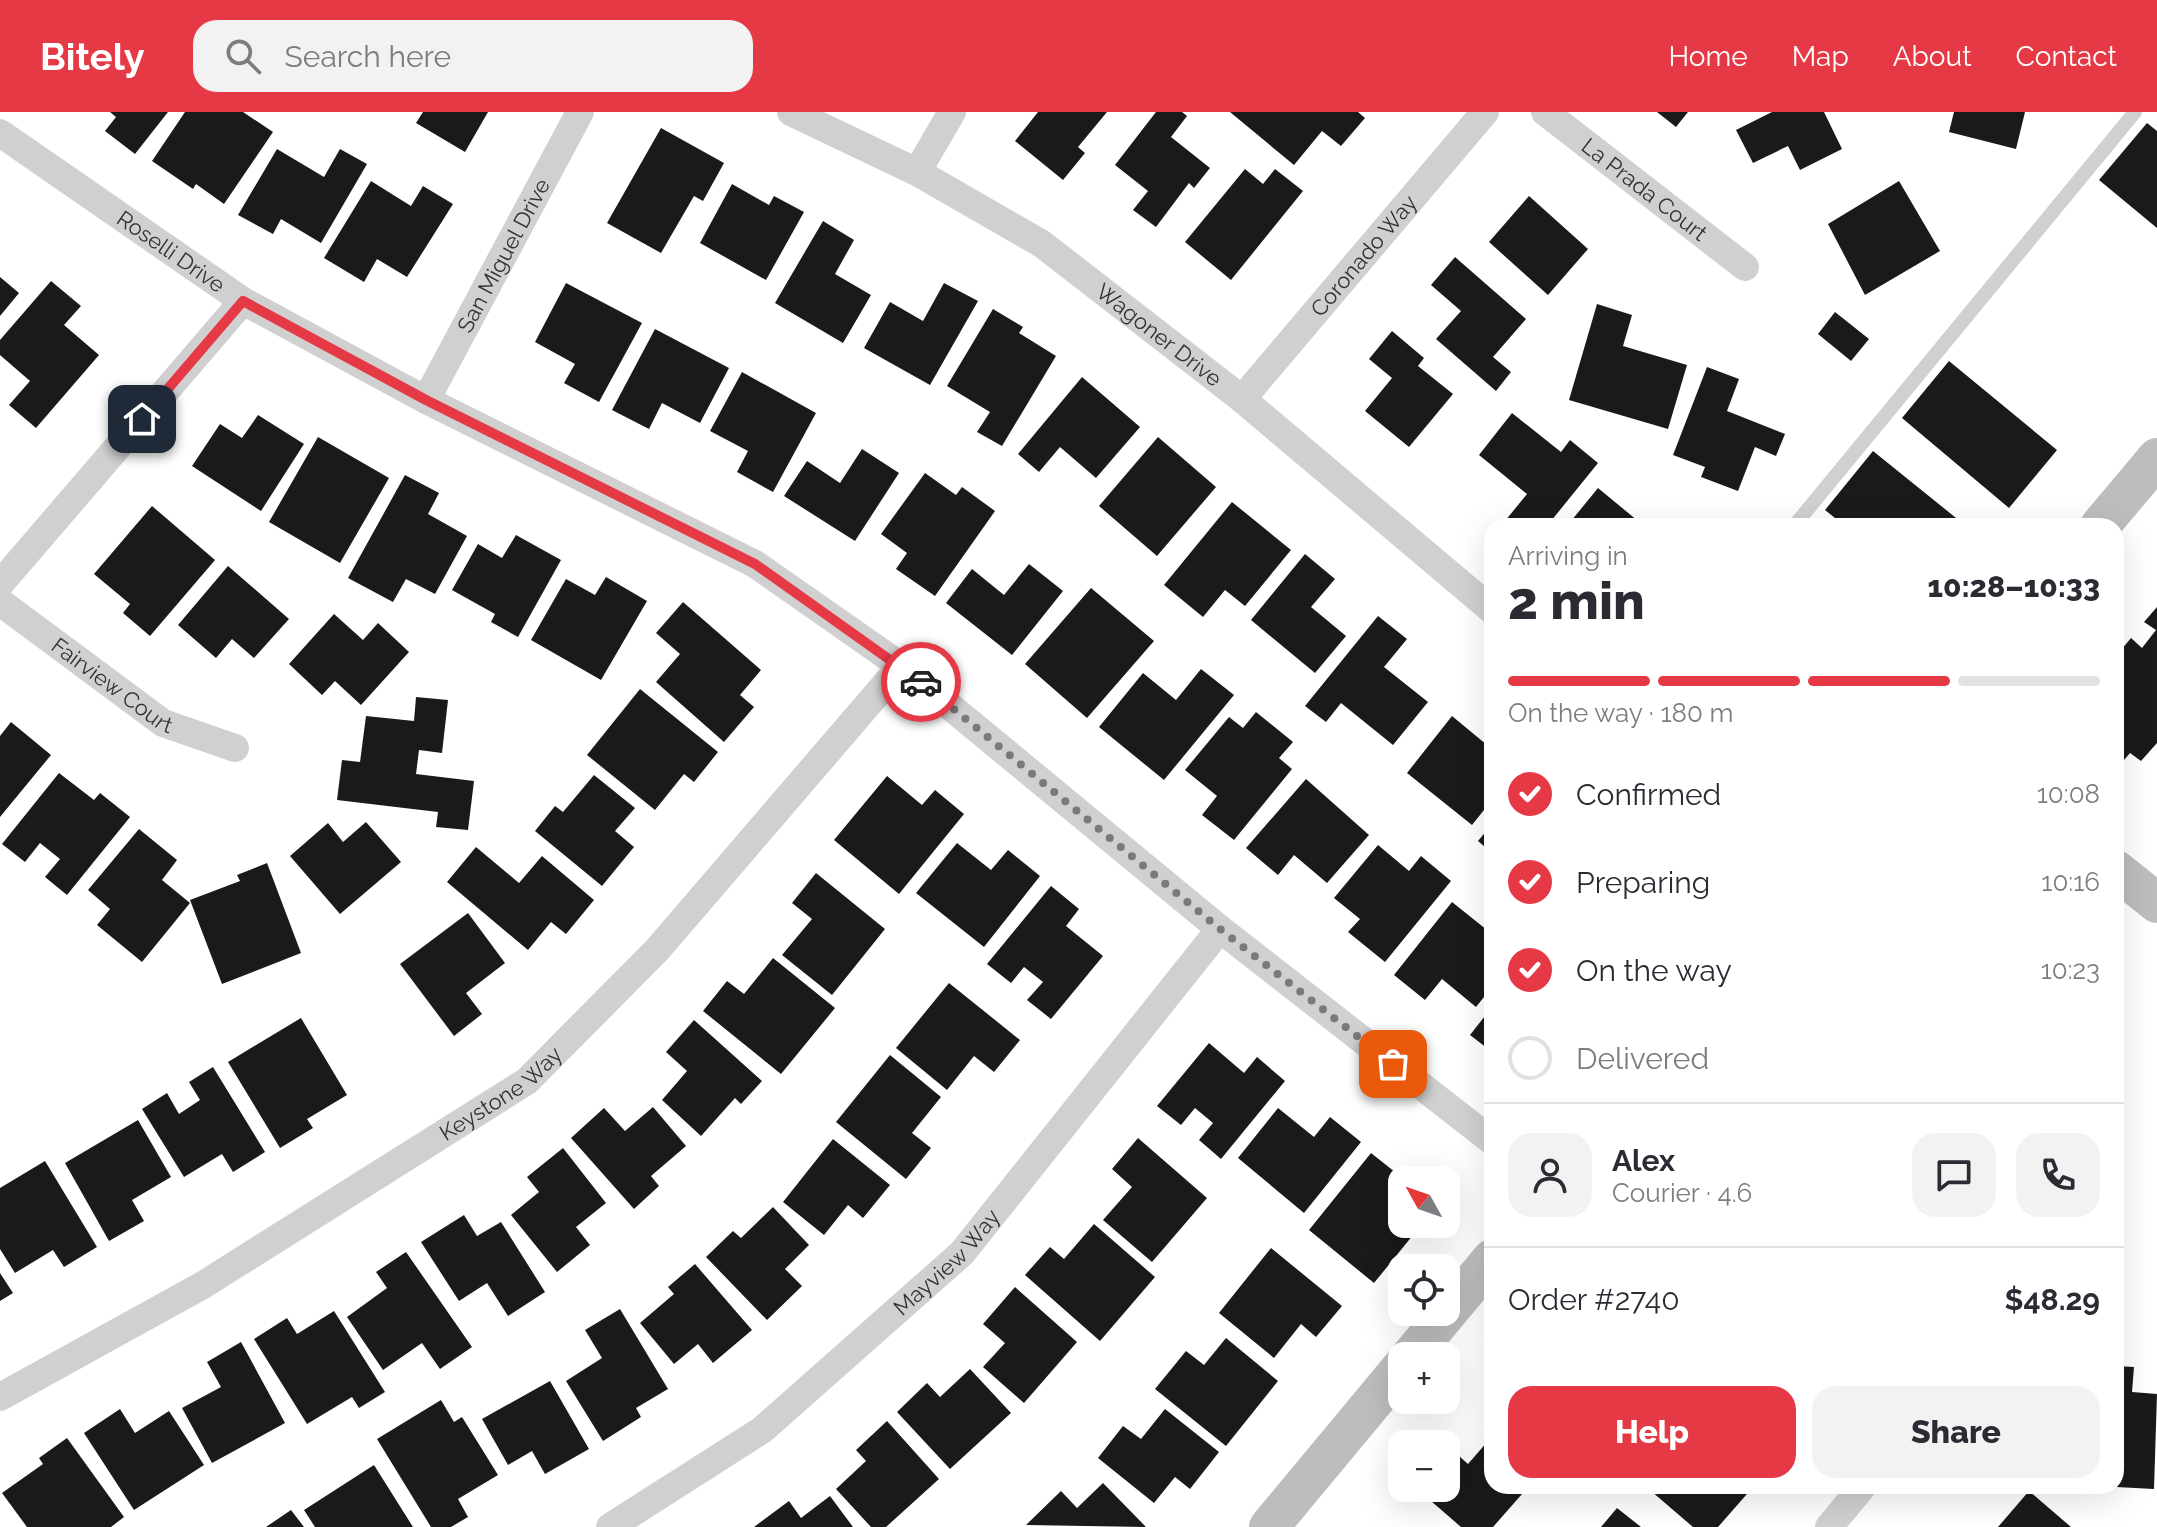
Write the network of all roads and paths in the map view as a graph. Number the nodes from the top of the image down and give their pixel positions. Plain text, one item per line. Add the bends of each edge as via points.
1 (580, 112) edge
2 (791, 112) edge
3 (952, 112) edge
4 (1485, 112) edge
5 (1545, 112) edge
6 (2135, 112) edge
7 (0, 133) edge
8 (917, 172) junction
9 (1745, 267) dead end
10 (243, 301) junction
11 (1242, 399) junction
12 (426, 400) junction
13 (2157, 458) edge
14 (1801, 518) edge
15 (2107, 518) edge
16 (0, 584) edge
17 (0, 602) edge
18 (1484, 603) edge
19 (901, 666) junction
20 (235, 748) dead end
21 (2124, 875) edge
22 (2155, 896) edge
23 (1220, 929) junction
24 (1484, 1135) edge
25 (1484, 1269) edge
26 (1423, 1342) edge
27 (1388, 1384) edge
28 (0, 1397) edge
29 (1856, 1494) edge
30 (610, 1527) edge
31 (1269, 1527) edge
32 (1829, 1527) edge

1 - 12 street, San Miguel Drive
2 - 8 street, Wagoner Drive
3 - 8 street
4 - 11 street, Coronado Way
5 - 9 street, La Prada Court
6 - 14 lane
7 - 10 street, Roselli Drive
8 - 11 street, Wagoner Drive via 1042,244
10 - 12 street, Roselli Drive
10 - 16 street
11 - 18 street, Wagoner Drive
12 - 19 street, Roselli Drive via 755,564
13 - 15 street
17 - 20 street, Fairview Court via 163,723
19 - 23 street, Roselli Drive
19 - 28 street, Keystone Way via 657,950 527,1081 203,1285
21 - 22 street
23 - 24 street, Roselli Drive
23 - 30 street, Mayview Way via 962,1253 762,1430
25 - 26 street
27 - 31 street
29 - 32 street

